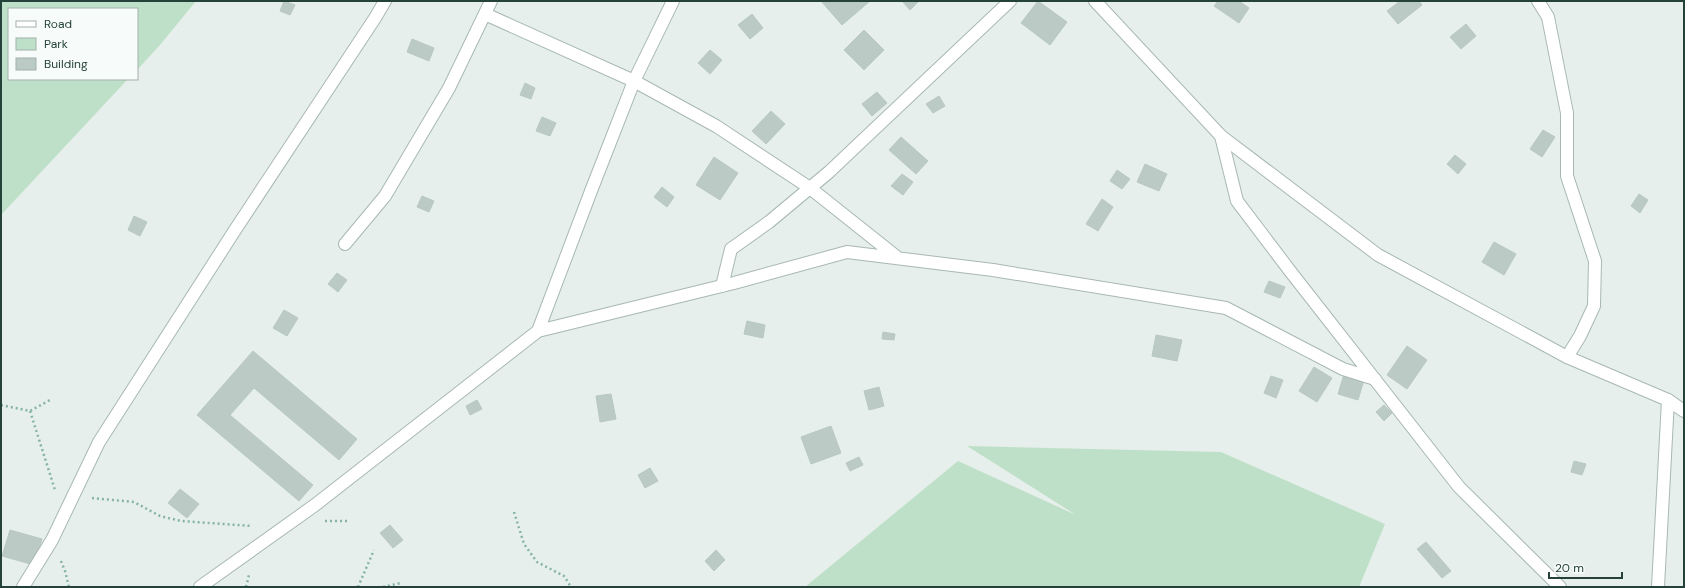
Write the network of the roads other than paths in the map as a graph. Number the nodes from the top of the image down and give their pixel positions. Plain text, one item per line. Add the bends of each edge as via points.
1 (385, 1) edge
2 (491, 1) edge
3 (673, 1) edge
4 (1010, 1) edge
5 (1095, 1) edge
6 (1538, 1) edge
7 (485, 14) junction
8 (634, 81) junction
9 (1221, 136) junction
10 (810, 188) junction
11 (345, 244) dead end
12 (899, 259) junction
13 (722, 286) junction
14 (538, 331) junction
15 (1567, 357) junction
16 (1375, 379) junction
17 (1668, 400) junction
18 (1684, 411) edge
19 (23, 587) edge
20 (200, 587) edge
21 (1560, 587) edge
22 (1658, 587) edge

1 - 19 street via 103,435 52,540
2 - 7 street
3 - 8 street
4 - 10 street
5 - 9 street
6 - 15 street via 1548,17 1567,113 1567,176 1594,261 1594,306
7 - 8 street
7 - 11 street via 449,88 385,196
8 - 10 street via 716,126
8 - 14 street
9 - 15 street via 1378,255
9 - 16 street via 1237,201
10 - 12 street
10 - 13 street via 769,222 731,248
12 - 13 street via 847,252
12 - 16 street via 994,270 1226,308 1343,369
13 - 14 street
14 - 20 street via 282,529
15 - 17 street
16 - 21 street via 1458,488
17 - 18 street
17 - 22 street

